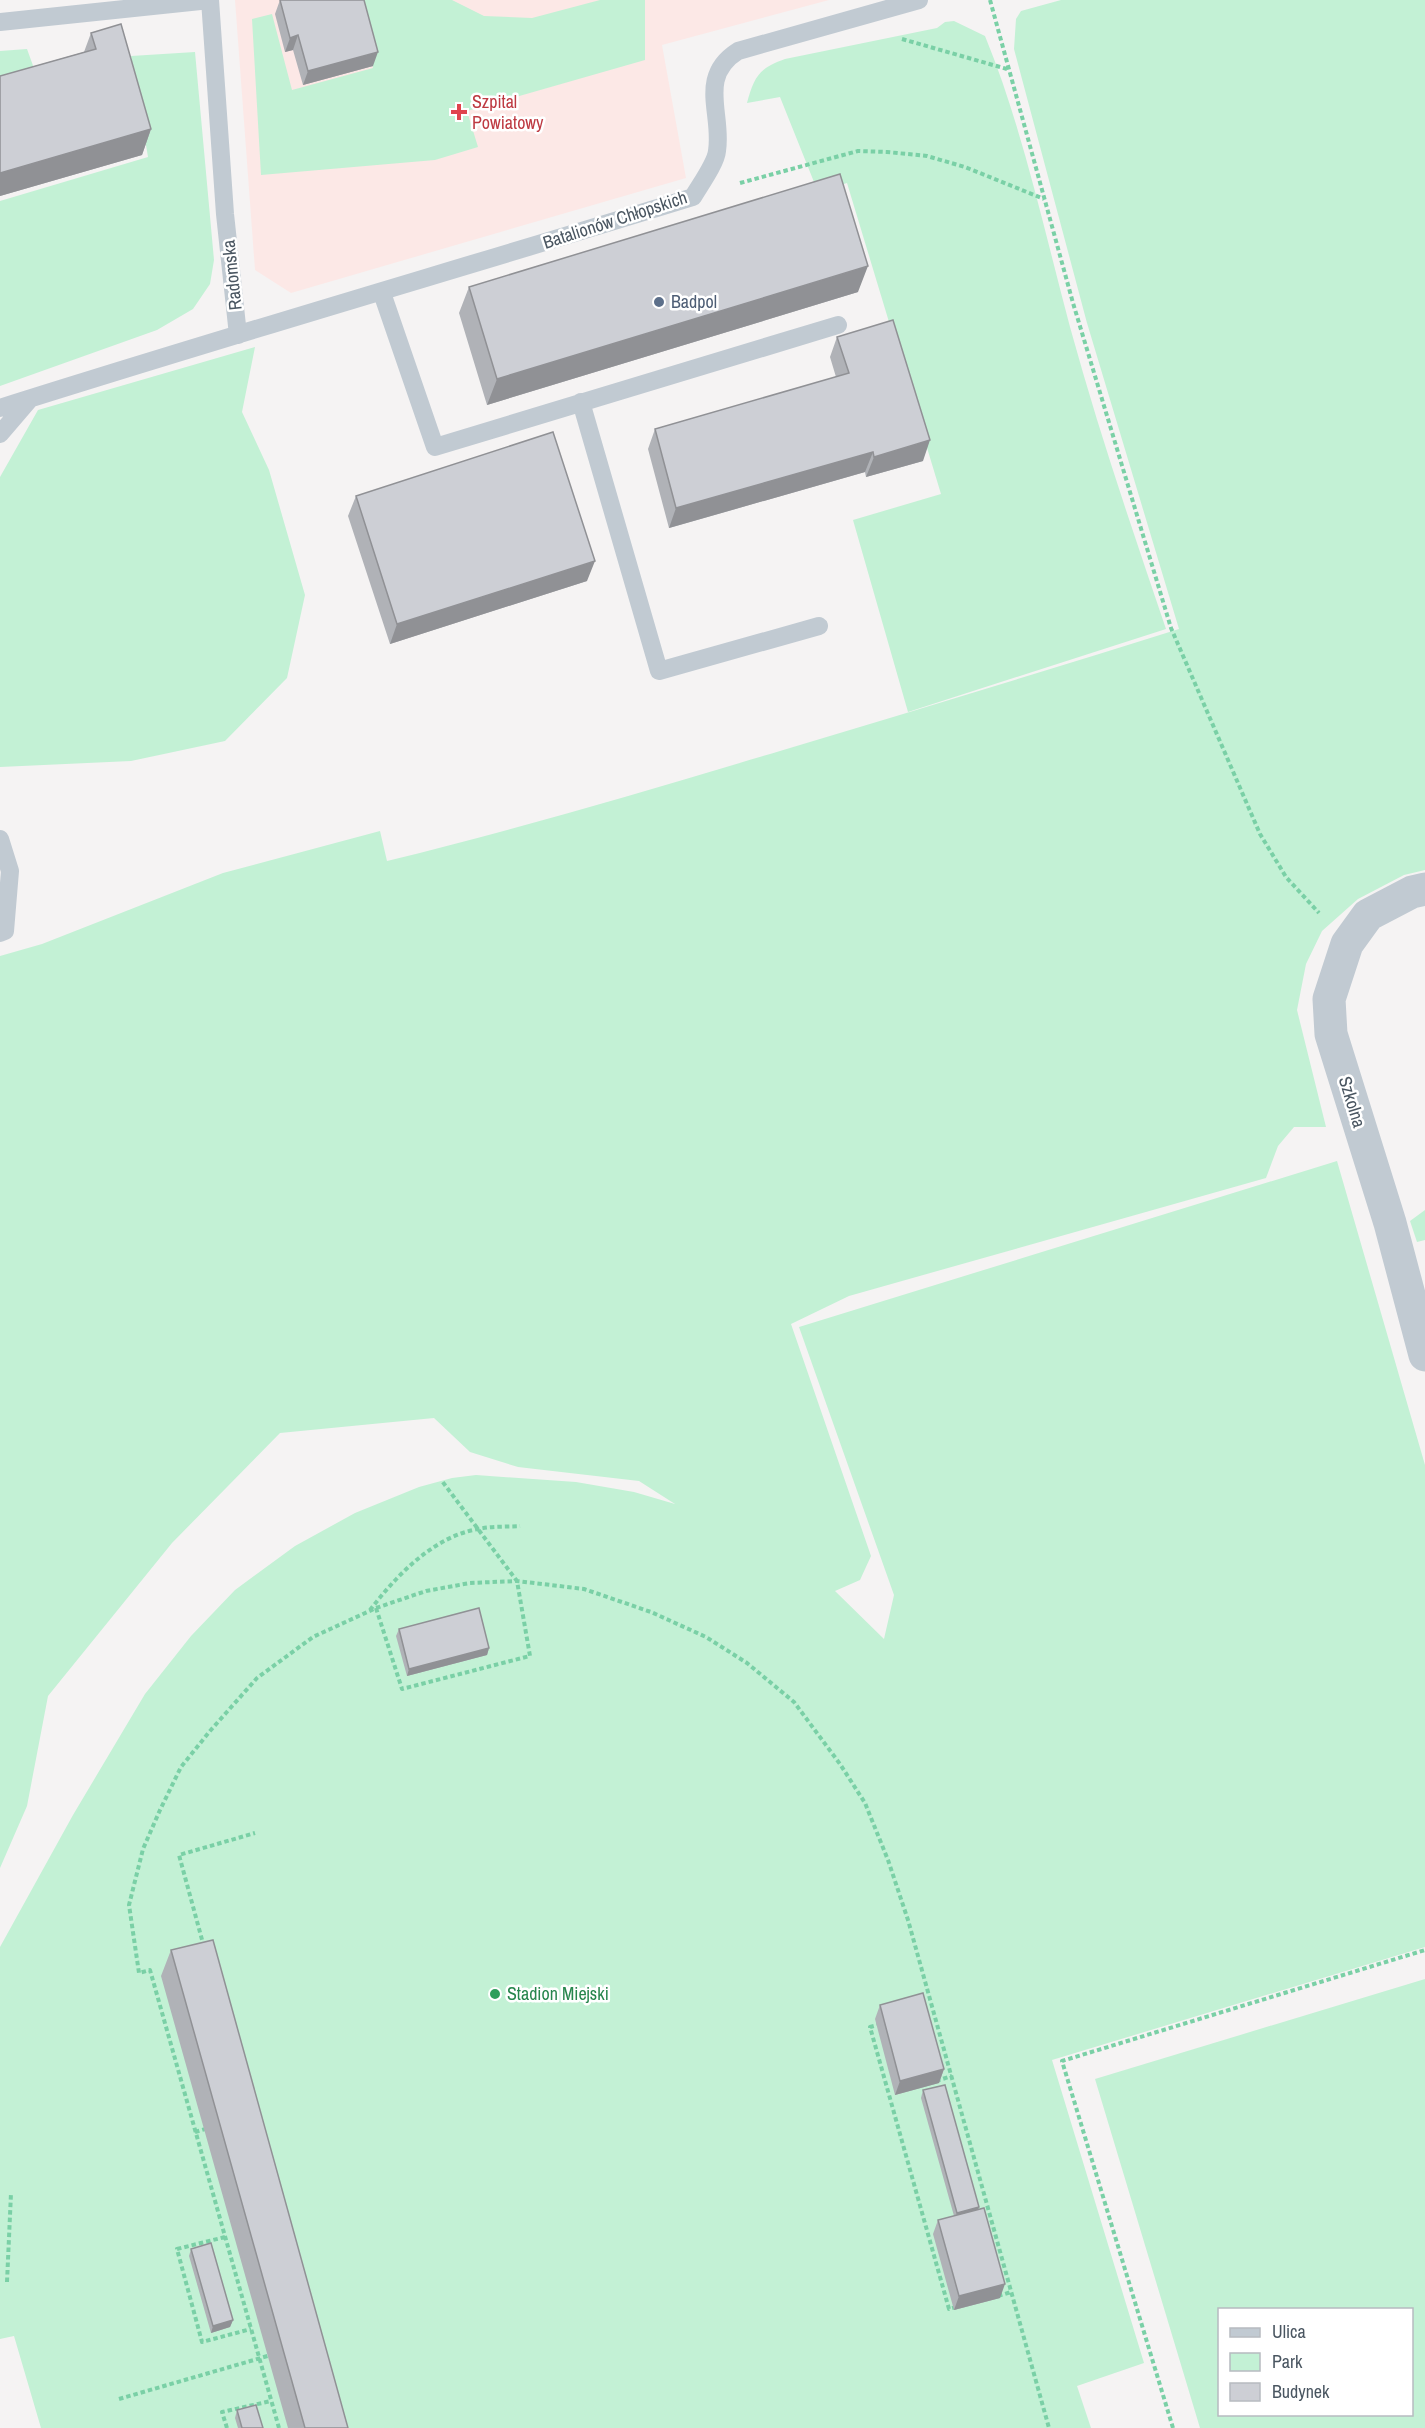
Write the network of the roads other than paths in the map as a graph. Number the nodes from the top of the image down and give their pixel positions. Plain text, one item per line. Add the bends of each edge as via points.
1 (210, 0) edge
2 (919, 0) edge
3 (0, 22) edge
4 (381, 293) junction
5 (838, 325) dead end
6 (238, 335) junction
7 (31, 398) junction
8 (581, 402) junction
9 (0, 408) edge
10 (0, 434) edge
11 (819, 626) dead end
12 (0, 839) edge
13 (1425, 890) edge
14 (0, 933) edge
15 (1425, 1355) edge

1 - 3 lane
1 - 6 lane, Radomska
2 - 4 lane, Batalionów Chłopskich via 738,51 725,59 716,77 717,152 693,197
4 - 6 lane, Batalionów Chłopskich
4 - 8 lane via 435,447
5 - 8 lane
6 - 7 lane, Radomska
7 - 9 lane, Radomska
7 - 10 lane
8 - 11 lane via 659,670
12 - 14 lane via 10,871 5,931
13 - 15 street, Szkolna via 1412,892 1368,915 1347,944 1329,999 1331,1034 1390,1223

